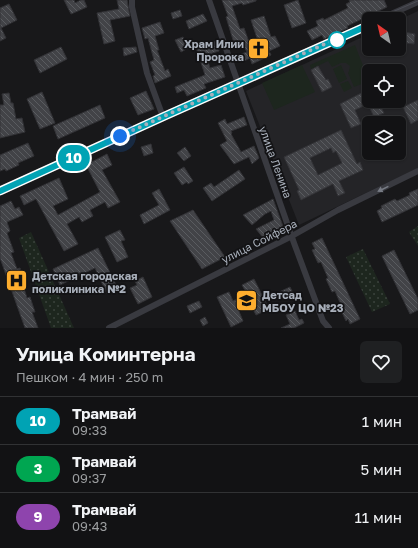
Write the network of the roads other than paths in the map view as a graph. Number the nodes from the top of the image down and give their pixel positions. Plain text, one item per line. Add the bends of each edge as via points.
1 (132, 0) edge
2 (209, 0) edge
3 (418, 2) edge
4 (396, 12) edge
5 (362, 27) edge
6 (237, 82) junction
7 (163, 117) junction
8 (418, 171) edge
9 (0, 190) edge
10 (292, 236) junction
11 (109, 328) edge
12 (329, 328) edge

1 - 7 street via 148,73
2 - 6 street, улица Ленина
3 - 4 street
5 - 6 street
6 - 7 street
6 - 10 street, улица Ленина
7 - 9 street
8 -> 10 street, улица Сойфера via 338,210
10 - 11 street, улица Сойфера
10 - 12 street, улица Ленина via 323,321

